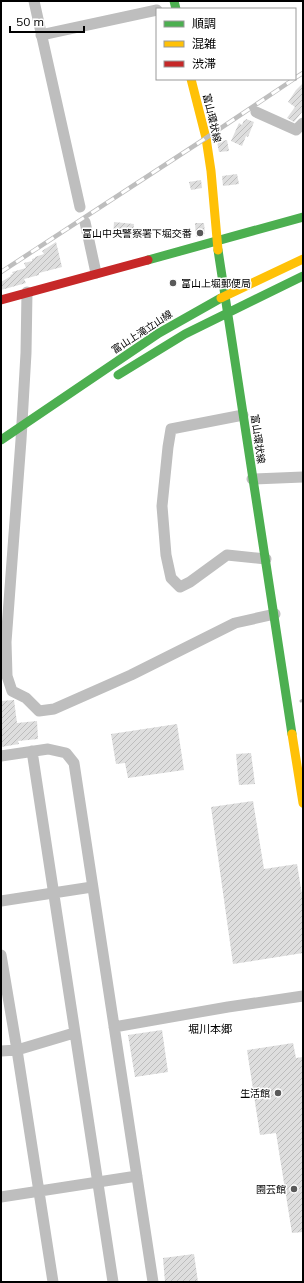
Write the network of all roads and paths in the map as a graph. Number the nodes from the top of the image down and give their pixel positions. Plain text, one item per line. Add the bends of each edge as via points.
1 (34, 1) edge
2 (175, 5) edge
3 (165, 8) edge
4 (156, 10) edge
5 (41, 35) junction
6 (191, 80) edge
7 (256, 112) dead end
8 (303, 123) edge
9 (80, 207) dead end
10 (303, 217) edge
11 (85, 222) dead end
12 (217, 241) junction
13 (303, 259) edge
14 (96, 273) junction
15 (303, 276) edge
16 (27, 292) junction
17 (225, 296) junction
18 (1, 300) edge
19 (228, 312) junction
20 (112, 379) dead end
21 (243, 415) junction
22 (21, 427) junction
23 (34, 431) dead end
24 (1, 440) edge
25 (21, 440) junction
26 (11, 447) dead end
27 (303, 477) edge
28 (252, 479) junction
29 (266, 559) junction
30 (5, 608) edge
31 (275, 614) junction
32 (298, 732) edge
33 (32, 752) junction
34 (1, 756) edge
35 (303, 803) edge
36 (92, 887) junction
37 (53, 893) junction
38 (1, 901) edge
39 (1, 955) edge
40 (303, 996) edge
41 (114, 1027) junction
42 (74, 1033) junction
43 (17, 1050) junction
44 (1, 1051) edge
45 (137, 1176) junction
46 (98, 1182) junction
47 (39, 1191) junction
48 (1, 1198) edge
49 (53, 1282) edge
50 (113, 1282) edge
51 (153, 1282) edge

1 - 5 street
2 - 3 street
4 - 5 street
5 - 9 street
6 - 12 main road, 富山環状線 via 206,138
7 - 8 street via 296,130
10 - 12 main road
11 - 14 street
12 - 14 main road
12 - 17 main road, 富山環状線
13 - 17 main road, 富山上滝立山線
14 - 16 main road
15 - 19 main road
16 - 18 main road
16 - 22 street
17 - 19 main road, 富山環状線
17 - 22 main road, 富山上滝立山線 via 159,333
19 - 20 main road via 145,357
19 - 21 main road, 富山環状線
21 - 28 main road, 富山環状線
21 - 29 street via 172,430 162,506 166,555 171,578 180,587 227,555
22 - 24 main road, 富山上滝立山線
22 - 25 street
23 - 25 main road
25 - 26 main road
25 - 30 street
27 - 28 street
28 - 29 main road, 富山環状線
29 - 31 main road, 富山環状線
30 - 31 street via 7,676 12,691 26,698 39,711 54,709 131,675 235,623
31 - 32 main road, 富山環状線
32 - 35 main road, 富山環状線
33 - 34 street
33 - 36 street via 48,749 66,753 74,763
33 - 37 street
36 - 37 street
36 - 41 street
37 - 38 street
37 - 42 street
39 - 43 street
40 - 41 street
41 - 45 street
42 - 43 street
42 - 46 street
43 - 44 street
43 - 47 street
45 - 46 street
45 - 51 street
46 - 47 street
46 - 50 street
47 - 48 street
47 - 49 street

